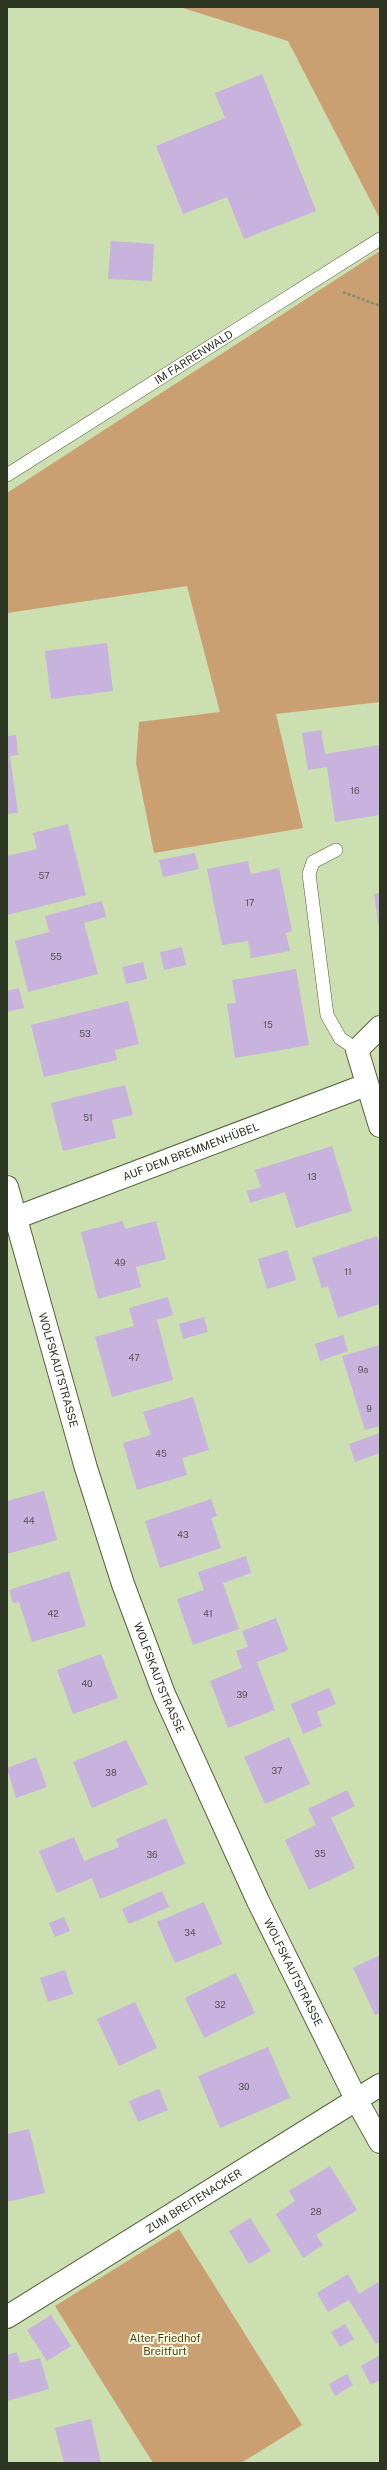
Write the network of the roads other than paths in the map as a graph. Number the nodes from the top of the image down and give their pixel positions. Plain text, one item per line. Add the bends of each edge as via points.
1 (380, 239) edge
2 (7, 475) edge
3 (336, 850) dead end
4 (380, 1026) edge
5 (357, 1050) junction
6 (366, 1085) junction
7 (380, 1126) edge
8 (7, 1187) edge
9 (15, 1218) junction
10 (380, 2085) edge
11 (357, 2101) junction
12 (380, 2142) edge
13 (7, 2317) edge

1 - 2 lane, IM FARRENWALD
3 - 5 lane via 313,862 309,874 327,1015 340,1038
4 - 5 street
5 - 6 street
6 - 7 street
6 - 9 street, AUF DEM BREMMENHÜBEL
8 - 9 street, WOLFSKAUTSTRASSE
9 - 11 street, WOLFSKAUTSTRASSE via 86,1468 123,1584 164,1694 258,1901
10 - 11 street, ZUM BREITENACKER
11 - 12 street, WOLFSKAUTSTRASSE
11 - 13 street, ZUM BREITENACKER

